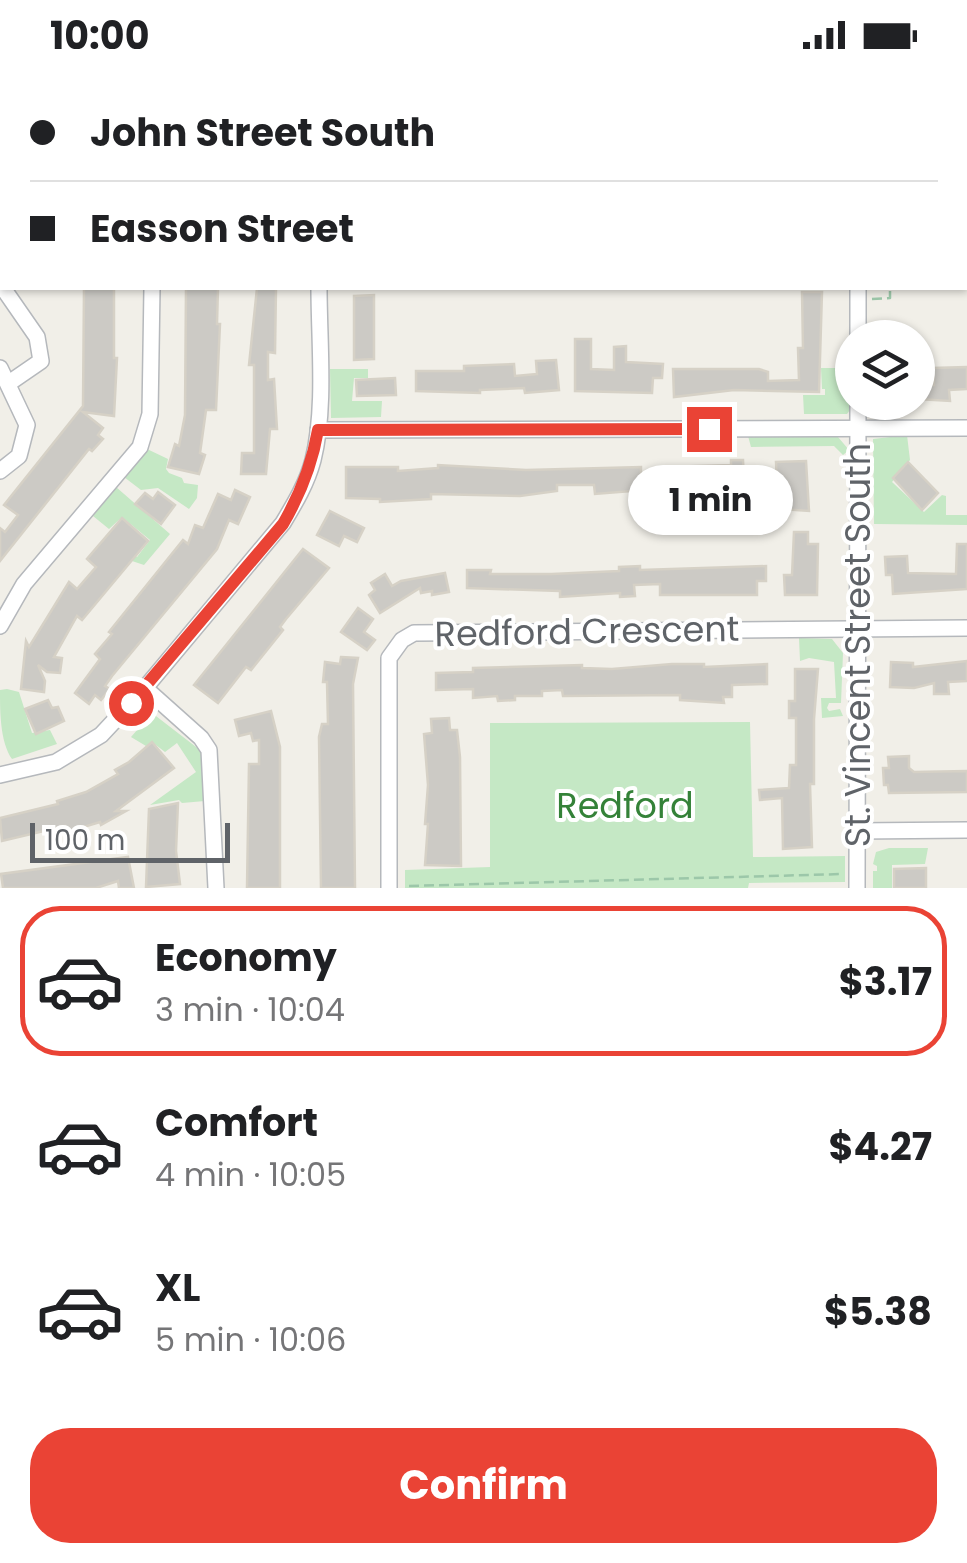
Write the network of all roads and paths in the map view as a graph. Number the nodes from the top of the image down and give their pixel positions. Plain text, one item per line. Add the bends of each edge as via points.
1 (5, 290) edge
2 (152, 290) edge
3 (319, 290) edge
4 (890, 290) edge
5 (862, 293) edge
6 (860, 320) edge
7 (4, 376) edge
8 (858, 420) edge
9 (967, 428) edge
10 (858, 429) junction
11 (318, 430) junction
12 (0, 471) edge
13 (0, 626) edge
14 (967, 628) edge
15 (857, 629) junction
16 (144, 688) junction
17 (0, 775) edge
18 (967, 830) edge
19 (857, 831) junction
20 (857, 881) edge
21 (409, 886) edge
22 (216, 888) edge
23 (389, 888) edge

1 - 7 street via 37,337 41,360
2 - 13 street via 144,439 24,584
3 - 11 street
4 - 5 path via 890,298
5 - 6 street
7 - 12 street via 27,424 19,456
8 - 10 street, St. Vincent Street South
9 - 10 street
10 - 11 street
10 - 15 street, St. Vincent Street South
11 - 16 street via 313,462 283,524
14 - 15 street, Redford Crescent
15 - 19 street, St. Vincent Street South
15 - 23 street, Redford Crescent via 424,632 402,640 388,658
16 - 17 street via 80,750
16 - 22 street via 210,750
18 - 19 street
19 - 20 street, St. Vincent Street South
20 - 21 path

